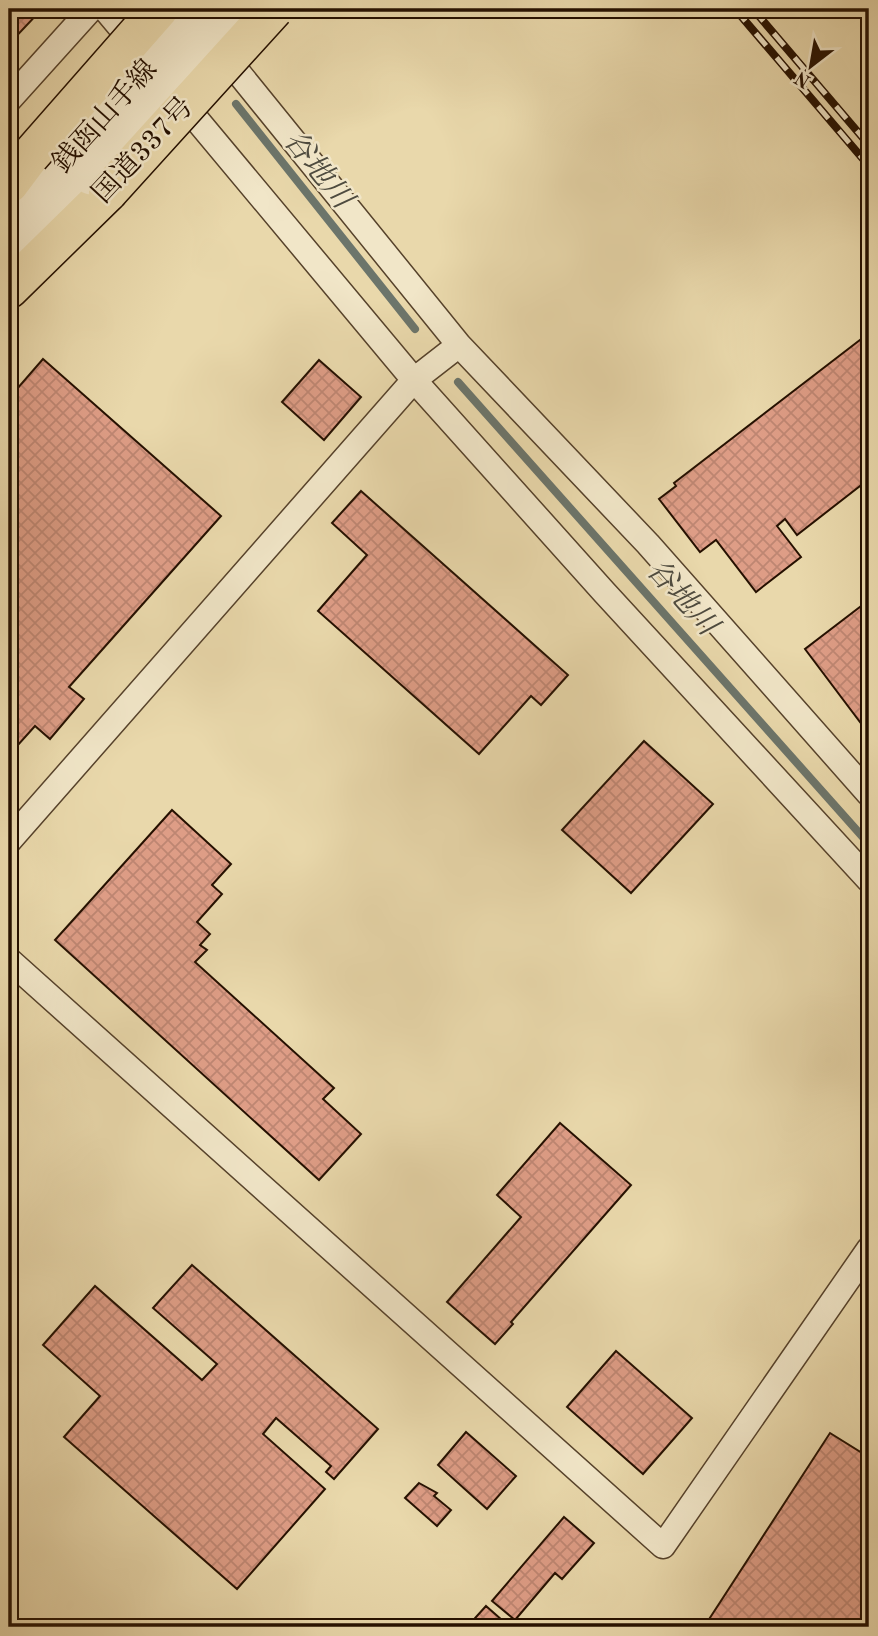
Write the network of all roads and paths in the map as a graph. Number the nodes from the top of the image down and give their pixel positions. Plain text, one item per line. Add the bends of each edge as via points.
1 (92, 9) edge
2 (105, 9) edge
3 (159, 9) edge
4 (187, 9) edge
5 (202, 9) edge
6 (237, 9) edge
7 (274, 9) edge
8 (9, 100) edge
9 (19, 170) edge
10 (90, 175) junction
11 (9, 224) edge
12 (9, 271) edge
13 (9, 289) edge
14 (459, 345) junction
15 (414, 380) junction
16 (869, 794) edge
17 (9, 841) edge
18 (869, 880) edge
19 (9, 960) edge
20 (869, 1249) edge

1 - 8 street
2 - 15 street
3 - 9 highway, bridge
4 - 14 street
5 - 10 street, 銭函山手線, bridge
6 - 10 street, 銭函山手線, bridge
7 - 10 highway, 国道337号, bridge
10 - 11 street, 銭函山手線
10 - 12 street, 銭函山手線
10 - 13 highway, 国道337号
14 - 15 street
14 - 16 street via 648,544
15 - 17 street
15 - 18 street
19 - 20 street via 663,1546

